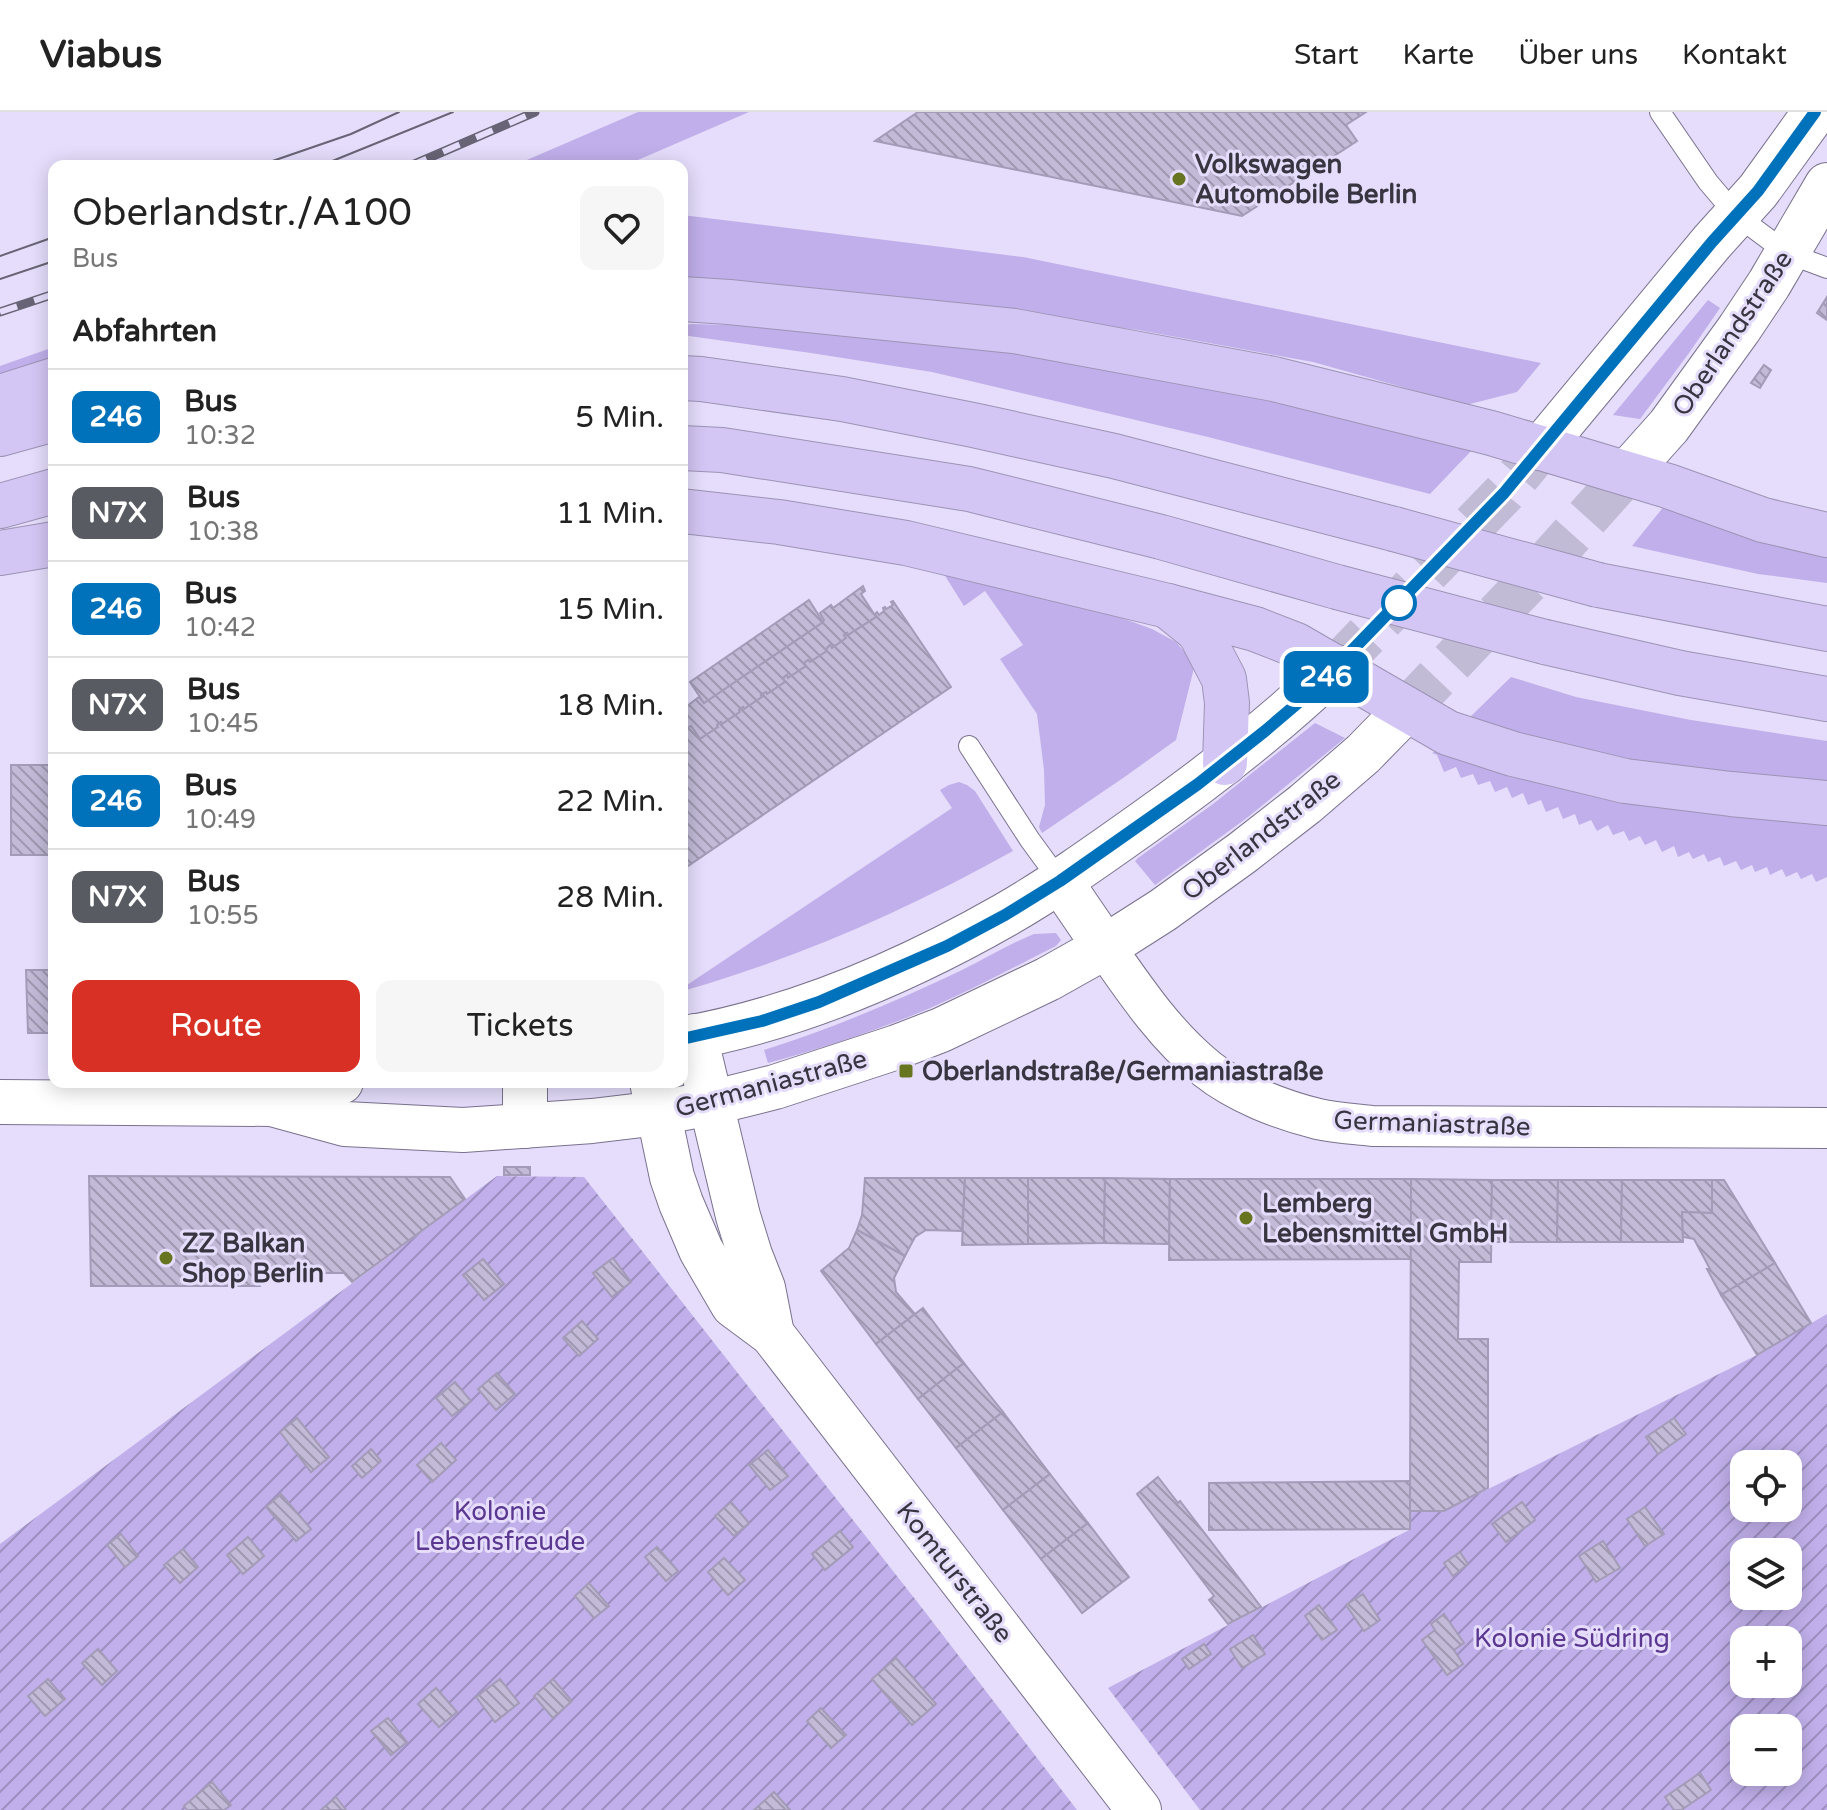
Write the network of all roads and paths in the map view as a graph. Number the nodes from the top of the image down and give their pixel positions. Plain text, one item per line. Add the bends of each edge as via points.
1 (1660, 112) edge
2 (1815, 112) edge
3 (1827, 185) edge
4 (1736, 215) junction
5 (1787, 253) junction
6 (1827, 268) edge
7 (688, 299) edge
8 (688, 378) edge
9 (48, 382) edge
10 (0, 397) edge
11 (48, 421) edge
12 (0, 434) edge
13 (688, 448) edge
14 (1541, 448) junction
15 (1627, 473) junction
16 (48, 493) edge
17 (0, 506) edge
18 (688, 512) edge
19 (1827, 535) edge
20 (48, 545) edge
21 (0, 553) edge
22 (1168, 606) junction
23 (1827, 629) edge
24 (1336, 667) junction
25 (1827, 699) edge
26 (1406, 710) junction
27 (969, 746) dead end
28 (1225, 763) junction
29 (1827, 803) edge
30 (1060, 881) junction
31 (1105, 947) junction
32 (688, 1038) edge
33 (322, 1088) edge
34 (525, 1088) edge
35 (656, 1098) edge
36 (0, 1102) edge
37 (711, 1103) junction
38 (272, 1104) junction
39 (525, 1126) junction
40 (1827, 1128) edge
41 (772, 1334) junction
42 (1139, 1810) edge

1 - 4 lane
2 - 4 street
3 - 5 street, Oberlandstraße
4 - 5 lane
4 - 14 street
5 - 6 lane
5 - 15 street, Oberlandstraße via 1669,426
7 - 14 highway via 1014,331 1274,379
8 - 23 highway, bridge via 842,399 1114,456 1598,585
9 - 10 highway
11 - 12 highway
13 - 25 highway, bridge via 969,489 1545,642
14 - 15 highway
15 - 19 highway via 1763,520
16 - 17 highway
18 - 22 highway via 906,543
20 - 21 highway
22 - 24 highway via 1276,636
22 - 28 highway via 1199,631 1224,679
24 - 26 highway
24 - 28 street
26 - 29 highway via 1448,733 1625,781
26 - 31 street, Oberlandstraße via 1305,804
27 - 30 lane
28 - 30 street
30 - 31 street, Germaniastraße
30 - 32 street via 1005,915 886,974 762,1021
31 - 37 street, Germaniastraße via 927,1035 842,1066
31 - 40 street, Germaniastraße via 1145,1005 1208,1070 1277,1107 1320,1119 1372,1126
32 - 37 street, Komturstraße
33 - 38 street, Germaniastraße
34 - 39 street
35 - 37 street, Germaniastraße
35 - 39 street, Germaniastraße
35 - 41 street, Komturstraße via 672,1177 701,1250 733,1305
36 - 38 street, Germaniastraße
37 - 41 street, Komturstraße
38 - 39 street, Germaniastraße via 345,1124 463,1130
41 - 42 street, Komturstraße

